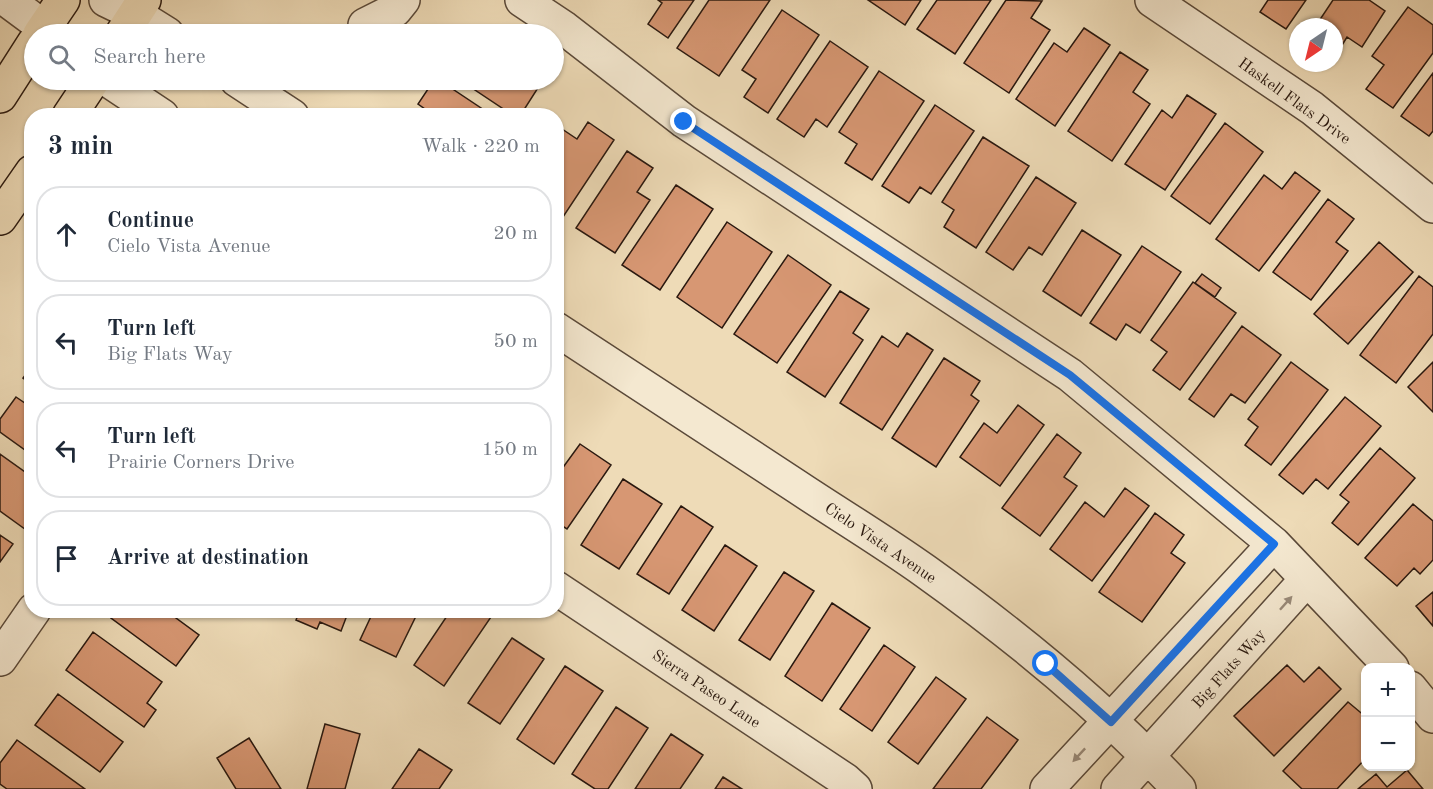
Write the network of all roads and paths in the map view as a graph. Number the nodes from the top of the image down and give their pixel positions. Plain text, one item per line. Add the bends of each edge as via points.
1 (7, 0) edge
2 (63, 0) edge
3 (106, 0) edge
4 (403, 0) edge
5 (522, 0) edge
6 (1152, 0) edge
7 (134, 16) edge
8 (32, 24) edge
9 (49, 24) edge
10 (149, 24) edge
11 (367, 24) edge
12 (558, 24) edge
13 (564, 28) edge
14 (24, 62) edge
15 (86, 90) edge
16 (123, 90) edge
17 (252, 90) edge
18 (0, 96) edge
19 (74, 108) edge
20 (150, 108) edge
21 (280, 108) edge
22 (24, 183) edge
23 (1433, 206) edge
24 (0, 218) edge
25 (564, 333) edge
26 (1274, 544) junction
27 (1307, 579) junction
28 (564, 593) edge
29 (28, 618) edge
30 (0, 659) edge
31 (1387, 663) edge
32 (1415, 694) edge
33 (1433, 716) edge
34 (1111, 722) junction
35 (1149, 756) junction
36 (855, 789) edge
37 (1047, 789) edge
38 (1118, 789) edge
39 (1179, 789) edge

1 - 8 street
2 - 9 main road
3 - 7 street
4 - 11 street via 395,10
5 - 12 street
6 - 23 street, Haskell Flats Drive via 1312,108
7 - 10 street
13 - 26 street via 684,122 1070,375
14 - 18 main road
15 - 19 main road
16 - 20 street
17 - 21 street
22 - 24 main road
25 - 34 street, Cielo Vista Avenue via 923,569 1046,664
26 - 27 street
26 - 34 street
27 - 31 street
35 -> 27 street, Big Flats Way
28 - 36 street, Sierra Paseo Lane
29 - 30 street
32 - 33 street
34 - 35 street, Cielo Vista Avenue
34 -> 37 street
35 - 38 street, Big Flats Way
35 - 39 street, Cielo Vista Avenue

